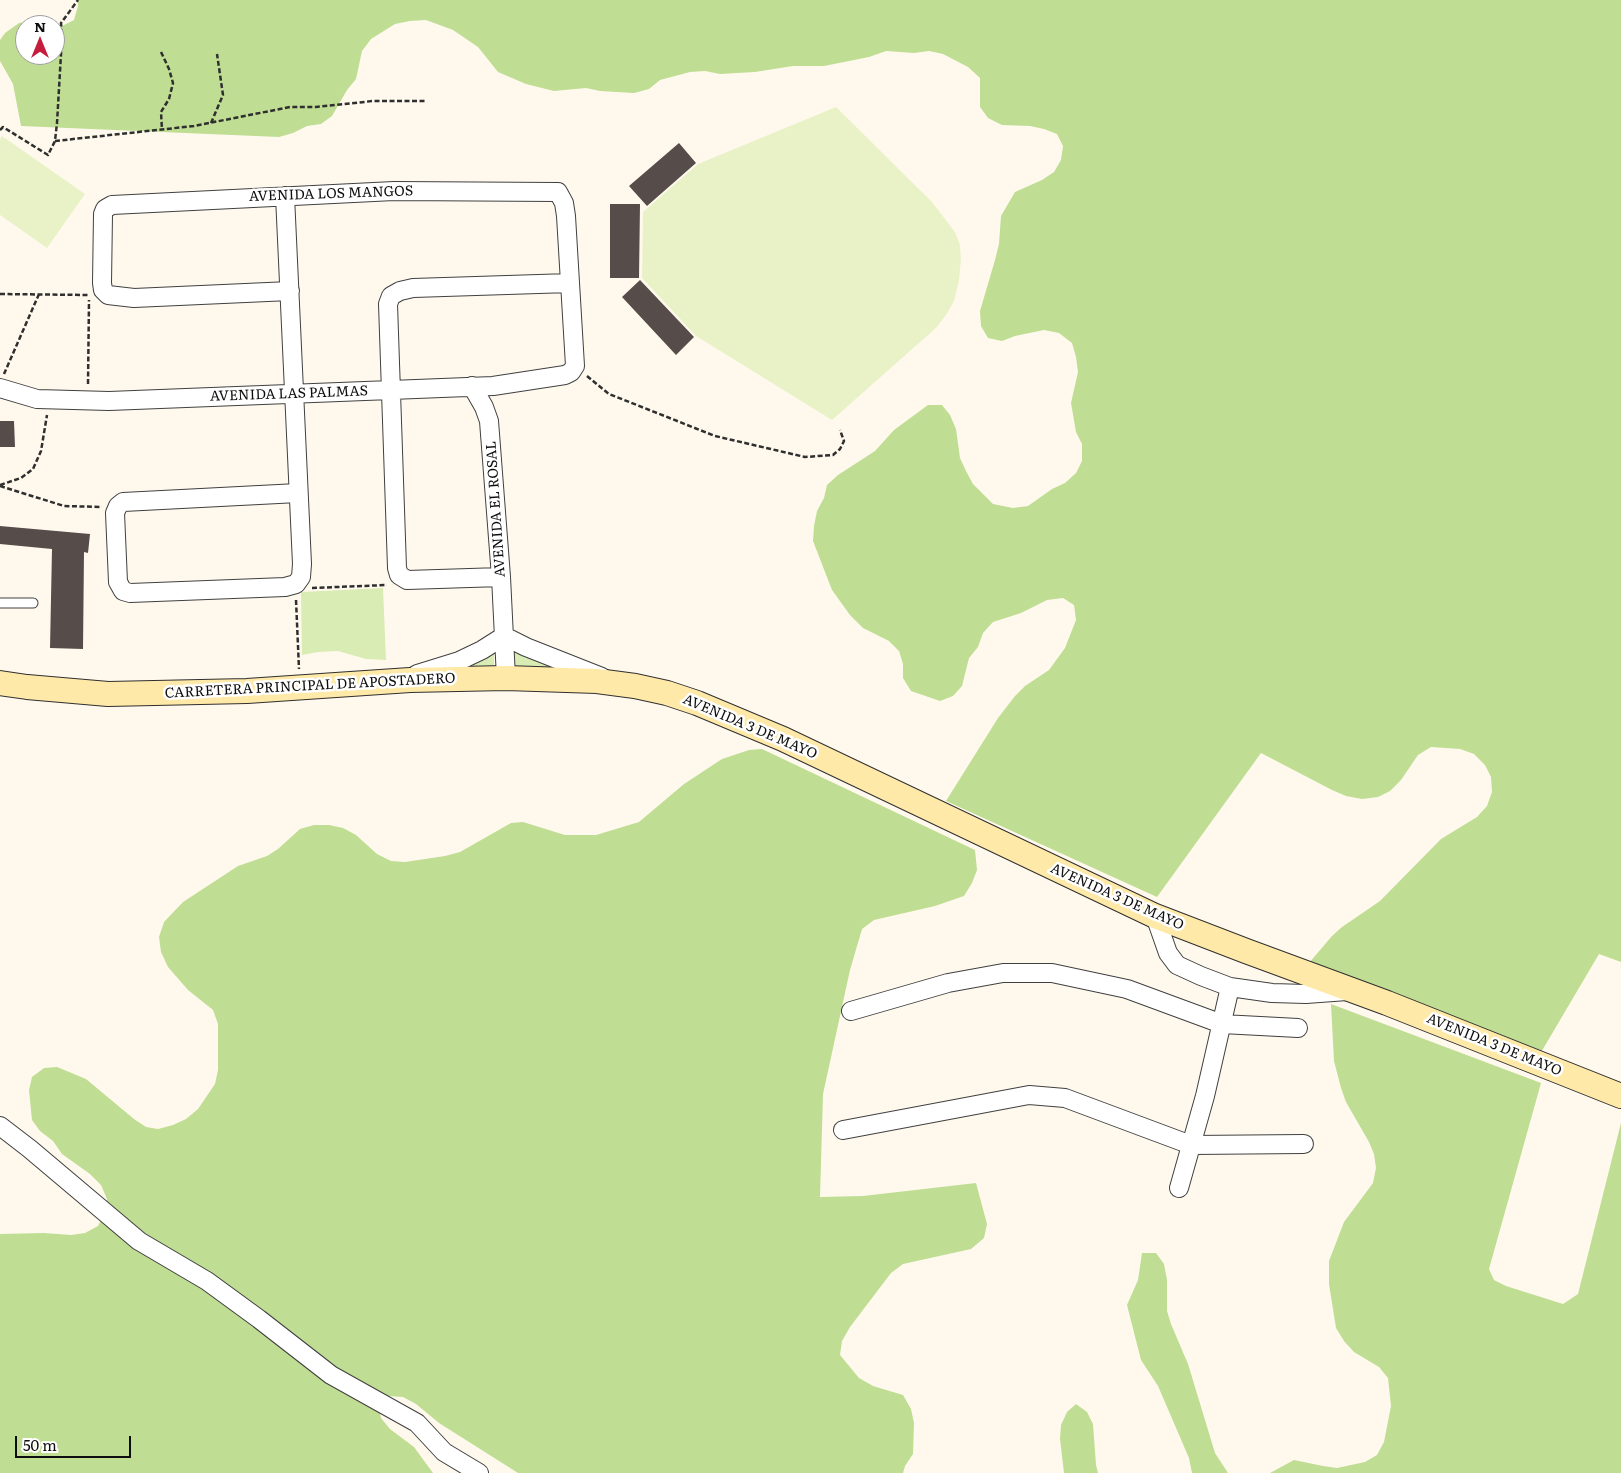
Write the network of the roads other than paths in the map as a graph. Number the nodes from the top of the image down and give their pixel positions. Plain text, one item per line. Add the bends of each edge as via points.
1 (286, 196) junction
2 (570, 283) junction
3 (290, 291) junction
4 (472, 386) junction
5 (0, 388) edge
6 (392, 389) junction
7 (294, 394) junction
8 (298, 493) junction
9 (502, 577) junction
10 (0, 603) edge
11 (33, 603) dead end
12 (504, 636) junction
13 (506, 678) junction
14 (389, 682) junction
15 (0, 683) edge
16 (621, 684) junction
17 (1155, 916) junction
18 (1230, 987) junction
19 (1355, 990) junction
20 (851, 1012) dead end
21 (1222, 1024) junction
22 (1298, 1028) dead end
23 (1621, 1096) edge
24 (0, 1126) edge
25 (843, 1130) dead end
26 (1304, 1144) dead end
27 (1191, 1145) junction
28 (1179, 1188) dead end
29 (479, 1473) edge

1 - 2 street, AVENIDA LOS MANGOS via 394,191 558,192 566,216
1 - 3 street
1 - 3 street, AVENIDA LOS MANGOS via 112,204 103,214 102,283 108,295 134,298
2 - 4 street, AVENIDA LAS PALMAS via 575,366 571,372 493,386
2 - 6 street via 413,288 391,296 388,304
3 - 7 street
4 - 6 street, AVENIDA LAS PALMAS
4 - 9 street, AVENIDA EL ROSAL via 489,421
5 - 7 street, AVENIDA LAS PALMAS via 37,399 88,401
6 - 7 street, AVENIDA LAS PALMAS
6 - 9 street via 398,575 407,580
7 - 8 street
8 - 8 street via 302,564 301,577 296,584 130,593 123,591 118,582 115,512 123,502
9 - 12 street, AVENIDA EL ROSAL
10 - 11 lane
12 - 13 street, AVENIDA EL ROSAL
12 - 14 street via 459,661
12 - 16 street
13 - 14 street, CARRETERA PRINCIPAL DE APOSTADERO
13 - 16 street, CARRETERA PRINCIPAL DE APOSTADERO
14 - 15 street, CARRETERA PRINCIPAL DE APOSTADERO via 246,691 108,694
16 - 17 street, AVENIDA 3 DE MAYO via 697,703 783,739
17 - 18 street via 1168,953 1177,965
17 - 19 street, AVENIDA 3 DE MAYO
18 - 19 street via 1306,994
18 - 21 street
19 - 23 street, AVENIDA 3 DE MAYO
20 - 21 street via 948,982 1003,973 1052,973 1127,990
21 - 22 street
21 - 27 street
24 - 29 street via 139,1241 207,1281 331,1375 417,1423 444,1452
25 - 27 street via 1029,1096 1065,1098
26 - 27 street
27 - 28 street

